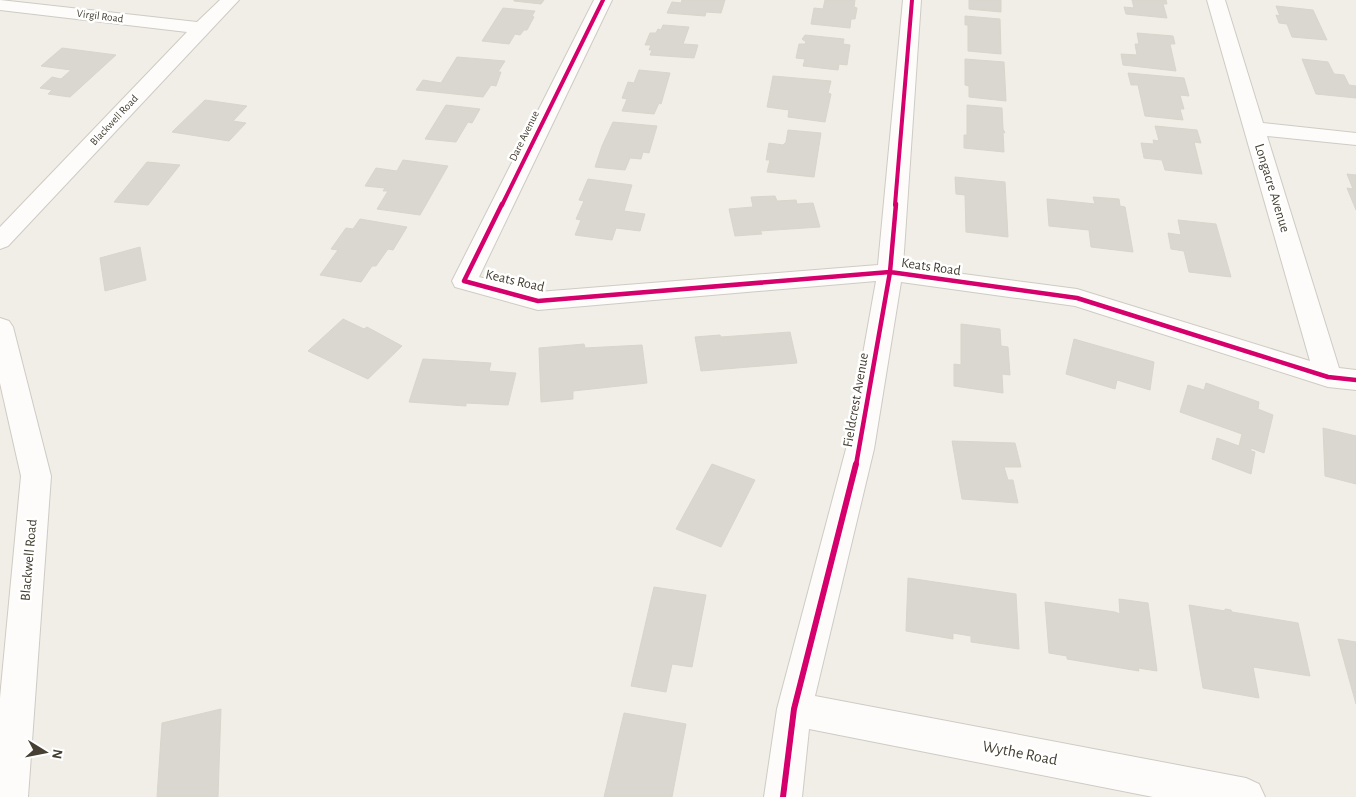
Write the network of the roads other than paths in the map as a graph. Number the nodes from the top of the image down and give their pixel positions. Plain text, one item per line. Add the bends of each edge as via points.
1 (230, 0) edge
2 (603, 0) edge
3 (912, 0) edge
4 (1216, 0) edge
5 (0, 5) edge
6 (201, 28) junction
7 (1254, 128) junction
8 (1356, 139) edge
9 (0, 241) edge
10 (890, 272) junction
11 (464, 281) joint
12 (0, 327) edge
13 (1328, 376) junction
14 (1356, 380) edge
15 (794, 709) junction
16 (9, 797) edge
17 (783, 797) edge
18 (1246, 797) edge

1 - 6 street, Blackwell Road
2 - 11 street, Dare Avenue
3 - 10 street, Fieldcrest Avenue
4 - 7 street, Longacre Avenue
5 - 6 street, Virgil Road
6 - 9 street, Blackwell Road
7 - 8 street
7 - 13 street, Longacre Avenue
10 - 11 street, Keats Road via 538,301
10 - 13 street, Keats Road via 1077,298
10 - 15 street, Fieldcrest Avenue via 860,449
12 - 16 street, Blackwell Road via 36,476
13 - 14 street, Keats Road
15 - 17 street, Fieldcrest Avenue
15 - 18 street, Wythe Road

